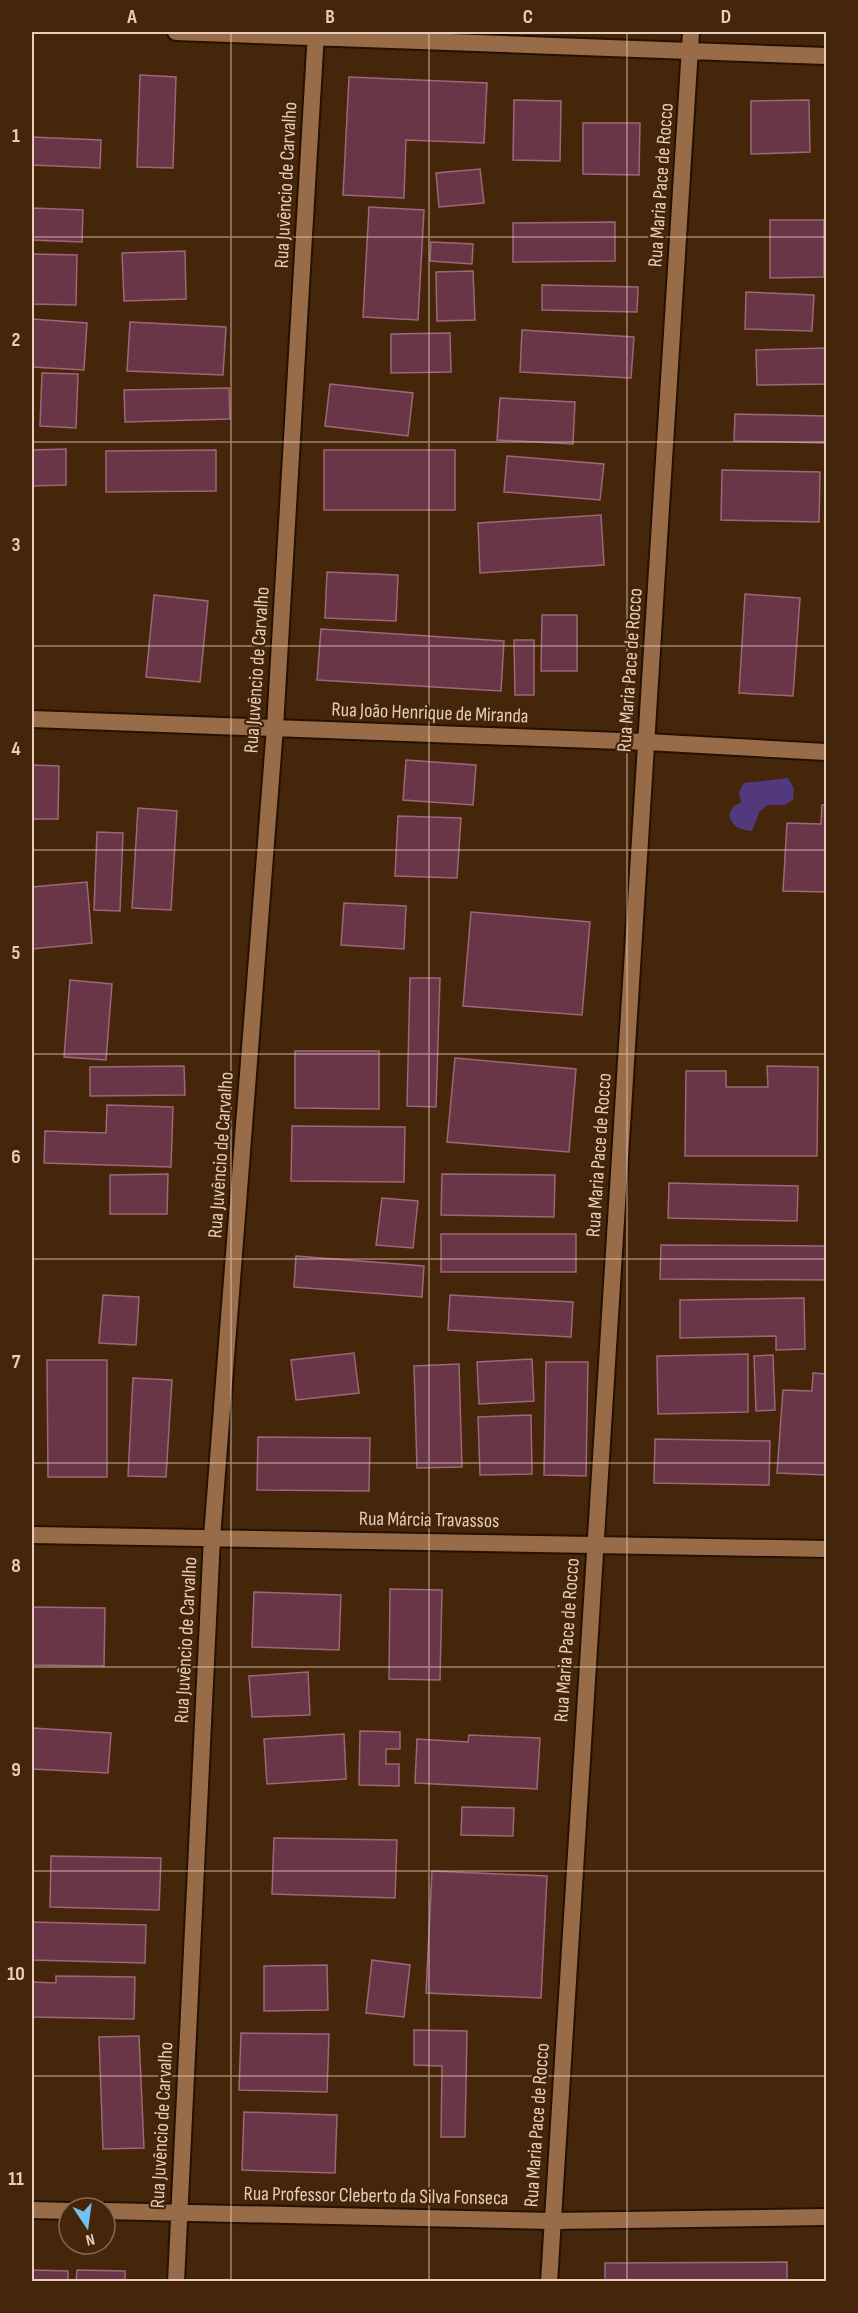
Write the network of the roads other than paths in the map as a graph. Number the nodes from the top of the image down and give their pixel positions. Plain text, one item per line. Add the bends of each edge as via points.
1 (176, 32) edge
2 (691, 32) edge
3 (316, 34) edge
4 (690, 51) junction
5 (826, 56) edge
6 (32, 719) edge
7 (275, 727) junction
8 (647, 742) junction
9 (826, 752) edge
10 (32, 1535) edge
11 (212, 1537) junction
12 (594, 1544) junction
13 (826, 1549) edge
14 (32, 2210) edge
15 (57, 2211) edge
16 (117, 2211) edge
17 (179, 2213) junction
18 (826, 2217) edge
19 (552, 2221) junction
20 (176, 2282) edge
21 (549, 2282) edge

1 - 3 street
2 - 4 street, Rua Maria Pace de Rocco
3 - 4 street
3 - 7 street, Rua Juvêncio de Carvalho
4 - 5 street
4 - 8 street, Rua Maria Pace de Rocco
6 - 7 street, Rua João Henrique de Miranda
7 - 8 street, Rua João Henrique de Miranda
7 - 11 street, Rua Juvêncio de Carvalho
8 - 9 street, Rua João Henrique de Miranda
8 - 12 street, Rua Maria Pace de Rocco
10 - 11 street, Rua Márcia Travassos
11 - 12 street, Rua Márcia Travassos
11 - 17 street, Rua Juvêncio de Carvalho
12 - 13 street, Rua Márcia Travassos
12 - 19 street, Rua Maria Pace de Rocco
14 - 15 street
16 - 17 street, Rua Professor Cleberto da Silva Fonseca
17 - 19 street, Rua Professor Cleberto da Silva Fonseca
17 - 20 street, Rua Juvêncio de Carvalho
18 - 19 street, Rua Professor Cleberto da Silva Fonseca
19 - 21 street, Rua Maria Pace de Rocco

